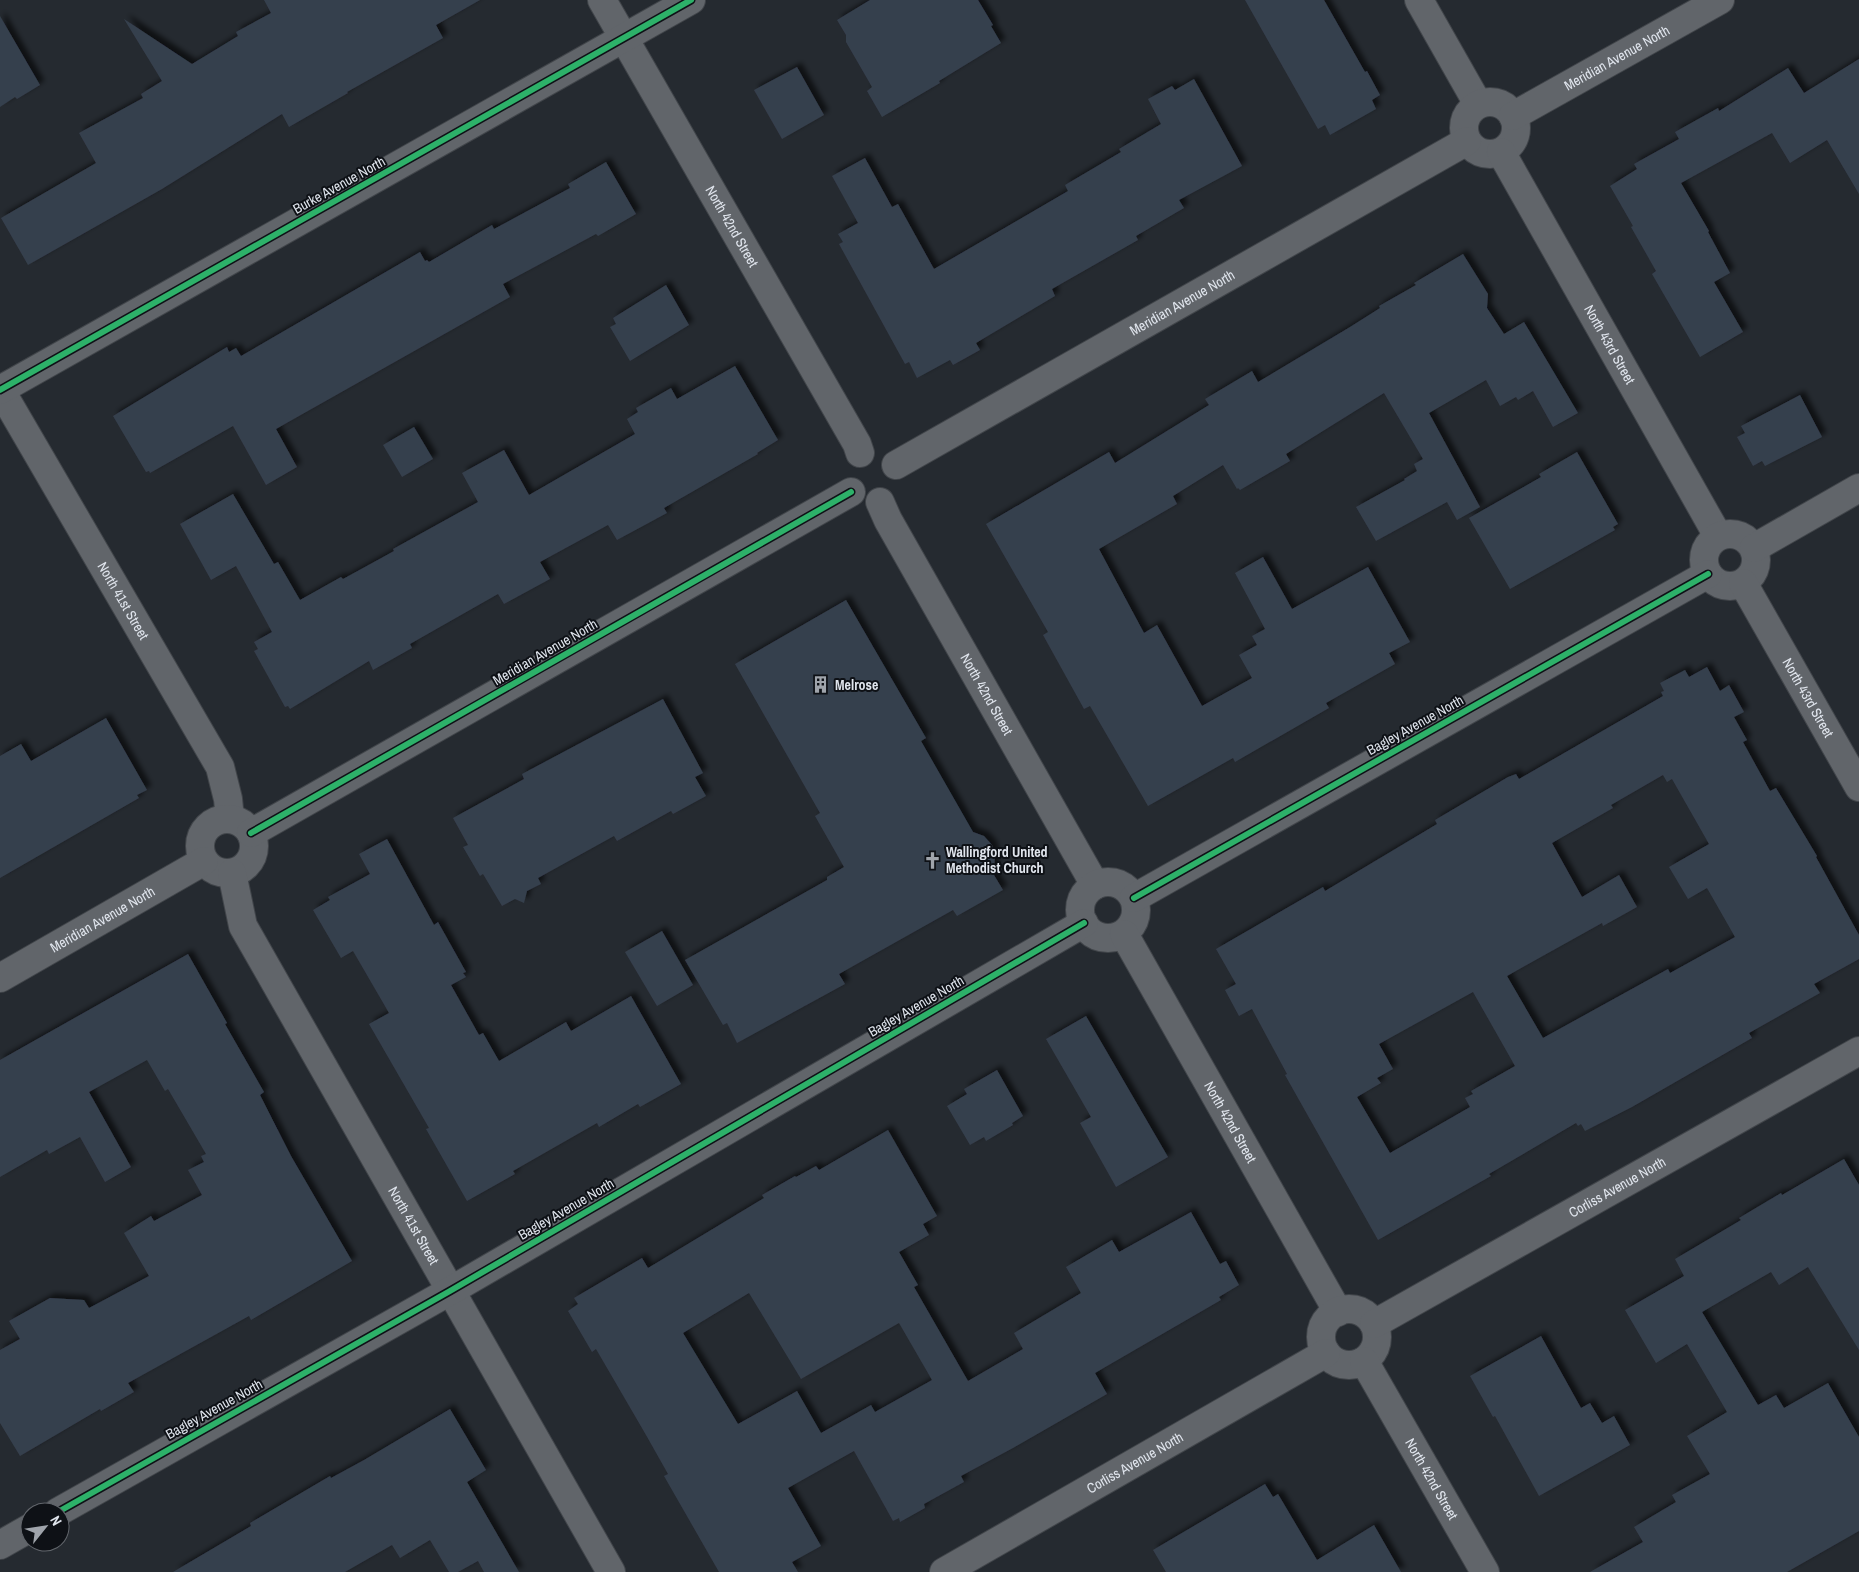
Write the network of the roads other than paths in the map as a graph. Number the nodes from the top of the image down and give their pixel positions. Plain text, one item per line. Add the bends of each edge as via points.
1 (602, 0) edge
2 (691, 0) edge
3 (1419, 0) edge
4 (1720, 0) edge
5 (624, 38) junction
6 (1478, 104) junction
7 (1513, 116) junction
8 (1468, 141) junction
9 (1501, 152) junction
10 (0, 390) edge
11 (860, 453) junction
12 (896, 465) junction
13 (1859, 488) edge
14 (851, 492) junction
15 (880, 502) junction
16 (1718, 536) junction
17 (1754, 548) junction
18 (1708, 574) junction
19 (1743, 583) junction
20 (1859, 787) edge
21 (241, 826) junction
22 (204, 861) junction
23 (232, 872) junction
24 (1095, 885) junction
25 (1134, 898) junction
26 (1084, 923) junction
27 (1124, 934) junction
28 (0, 978) edge
29 (1859, 1050) edge
30 (450, 1291) junction
31 (1338, 1312) junction
32 (1374, 1324) junction
33 (1326, 1353) junction
34 (1364, 1361) junction
35 (70, 1505) edge
36 (20, 1534) edge
37 (0, 1545) edge
38 (611, 1572) edge
39 (944, 1572) edge
40 (1485, 1572) edge

1 - 5 street, North 42nd Street
2 - 5 street, Burke Avenue North
3 - 6 street
4 - 7 street, Meridian Avenue North
5 - 10 street, Burke Avenue North
5 - 11 street, North 42nd Street
6 - 7 street via 1498,102
6 - 8 street via 1464,121
7 - 9 street via 1514,139
8 - 9 street via 1484,153
8 - 12 street, Meridian Avenue North
9 - 16 street, North 43rd Street
10 - 21 street, North 41st Street via 220,767 228,799
11 - 12 street via 881,451
11 - 14 street via 847,468 847,484
12 - 15 street via 899,470 896,489
13 - 17 street
14 - 15 street via 865,501
14 - 21 street, Meridian Avenue North
15 - 24 street, North 42nd Street
16 - 17 street via 1738,534
16 - 18 street via 1704,554
17 - 19 street via 1755,570
18 - 19 street via 1725,586
18 - 25 street, Bagley Avenue North
19 - 20 street, North 43rd Street
21 - 22 street via 218,820 204,830 200,847
21 - 23 street via 254,840 252,858
22 - 23 street via 213,870
22 - 28 street, Meridian Avenue North
23 - 30 street, North 41st Street via 243,926
24 - 25 street via 1117,883
24 - 26 street via 1082,901 1080,910
25 - 27 street via 1136,914
26 - 27 street via 1100,936 1109,938
26 - 30 street, Bagley Avenue North
27 - 31 street, North 42nd Street
29 - 32 street, Corliss Avenue North
30 - 35 street, Bagley Avenue North
30 - 38 street, North 41st Street
31 - 32 street via 1357,1310
31 - 33 street via 1329,1317 1321,1334 1321,1344
32 - 34 street via 1378,1337 1376,1346 1373,1354
33 - 34 street via 1332,1360 1350,1366
33 - 39 street, Corliss Avenue North
34 - 40 street, North 42nd Street
36 - 37 street

